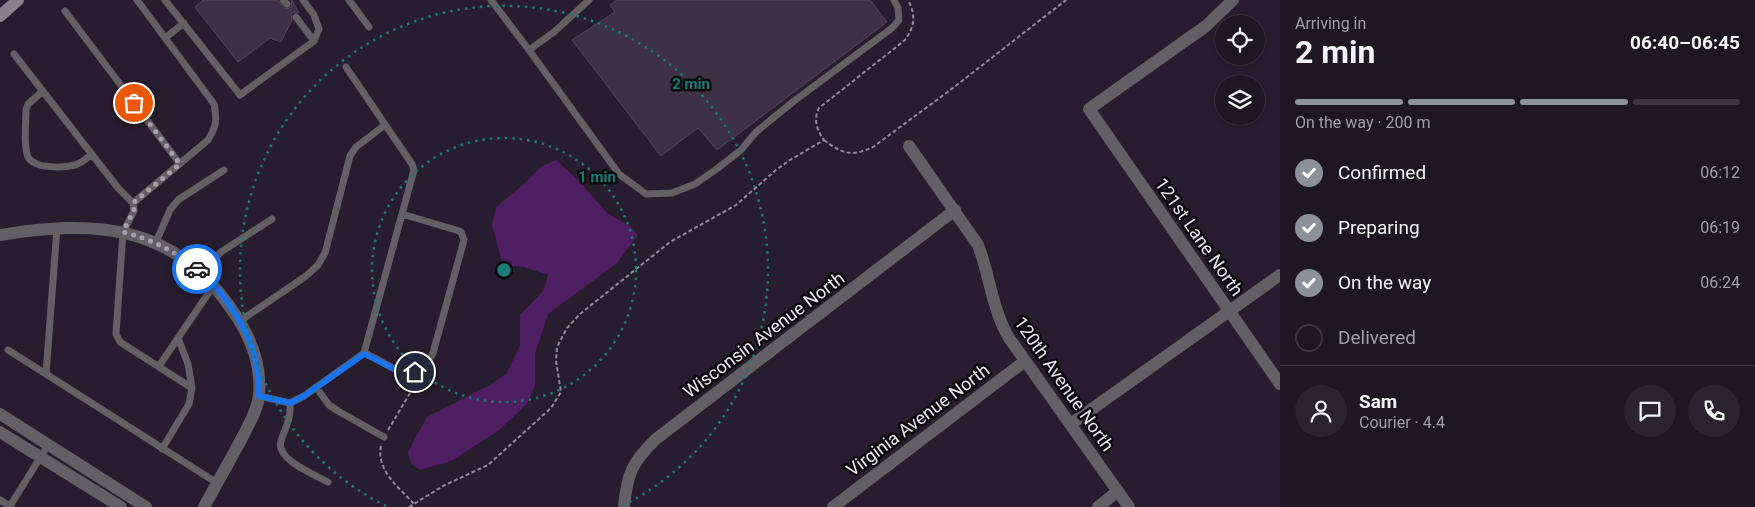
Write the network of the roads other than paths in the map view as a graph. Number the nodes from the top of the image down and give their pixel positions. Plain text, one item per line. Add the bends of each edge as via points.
1 (18, 0) edge
2 (137, 0) edge
3 (303, 0) edge
4 (349, 0) edge
5 (490, 0) edge
6 (589, 0) edge
7 (894, 0) edge
8 (1233, 0) edge
9 (167, 1) edge
10 (65, 11) dead end
11 (0, 16) edge
12 (296, 17) dead end
13 (184, 23) junction
14 (370, 27) dead end
15 (165, 38) junction
16 (314, 41) junction
17 (529, 50) junction
18 (14, 54) dead end
19 (346, 67) dead end
20 (43, 91) junction
21 (386, 125) junction
22 (909, 146) dead end
23 (92, 154) junction
24 (180, 164) junction
25 (224, 170) dead end
26 (133, 203) junction
27 (955, 210) junction
28 (402, 214) junction
29 (272, 218) dead end
30 (57, 228) junction
31 (123, 232) junction
32 (0, 235) edge
33 (156, 242) junction
34 (202, 272) junction
35 (1280, 275) edge
36 (214, 284) junction
37 (1229, 311) junction
38 (240, 321) junction
39 (178, 338) junction
40 (8, 350) dead end
41 (364, 354) junction
42 (1025, 360) junction
43 (159, 366) junction
44 (46, 374) junction
45 (1280, 384) edge
46 (316, 387) junction
47 (192, 388) junction
48 (259, 396) junction
49 (290, 403) junction
50 (0, 414) edge
51 (1071, 424) junction
52 (0, 432) edge
53 (384, 437) road end
54 (48, 445) junction
55 (162, 449) junction
56 (40, 458) junction
57 (328, 482) dead end
58 (217, 483) junction
59 (1118, 492) junction
60 (0, 500) edge
61 (10, 507) edge
62 (121, 507) edge
63 (146, 507) edge
64 (204, 507) edge
65 (624, 507) edge
66 (833, 507) edge
67 (1098, 507) edge
68 (1129, 507) edge

1 - 11 street
2 - 15 lane
3 - 16 lane via 319,29
4 - 14 lane
5 - 17 lane
6 - 17 lane
7 - 17 lane via 899,20 892,28 794,101 718,168 694,184 672,193 646,194 619,174
8 - 37 street, 121st Lane North via 1206,26 1089,109
9 - 13 lane
10 - 24 lane
12 - 16 lane
13 - 15 lane
13 - 16 lane via 240,95
15 - 24 lane via 214,104 217,117 215,129 208,140
18 - 20 lane
19 - 21 lane
20 - 23 lane
20 - 23 lane via 28,104 26,110 28,158 42,167 74,165
21 - 28 lane via 414,170
21 - 38 lane via 356,147 350,156 325,253 318,265
22 - 27 street, 120th Avenue North
23 - 26 lane
24 - 26 lane
25 - 33 lane via 174,204
26 - 31 lane via 134,210
27 - 42 street, 120th Avenue North via 978,245 1002,327
27 - 65 street, Wisconsin Avenue North via 656,439 631,470
28 - 41 lane
28 - 41 lane via 456,230 464,240 432,353 422,369 409,373 400,371
29 - 34 lane via 221,252
30 - 31 street
30 - 32 street
30 - 44 lane
31 - 33 street
31 - 43 lane via 116,334 120,342
33 - 34 street
34 - 36 street
35 - 37 street
36 - 38 street
36 - 39 lane
37 - 45 street, 121st Lane North
37 - 51 street
38 - 48 street via 256,359
39 - 43 lane
39 - 47 lane via 188,364
40 - 44 lane
41 - 46 lane
42 - 51 street, 120th Avenue North
42 - 66 street, Virginia Avenue North
43 - 47 lane
44 - 55 lane
46 - 49 lane
46 - 53 lane via 329,405
47 - 55 lane via 189,404
48 - 49 lane
48 - 58 street via 250,421
49 - 57 lane via 290,420 280,446 282,452
50 - 54 street
51 - 59 street, 120th Avenue North
52 - 56 street
54 - 56 lane
54 - 63 street
55 - 58 lane
56 - 61 lane
56 - 62 street
58 - 64 street
59 - 67 street
59 - 68 street, 120th Avenue North
60 - 61 lane

